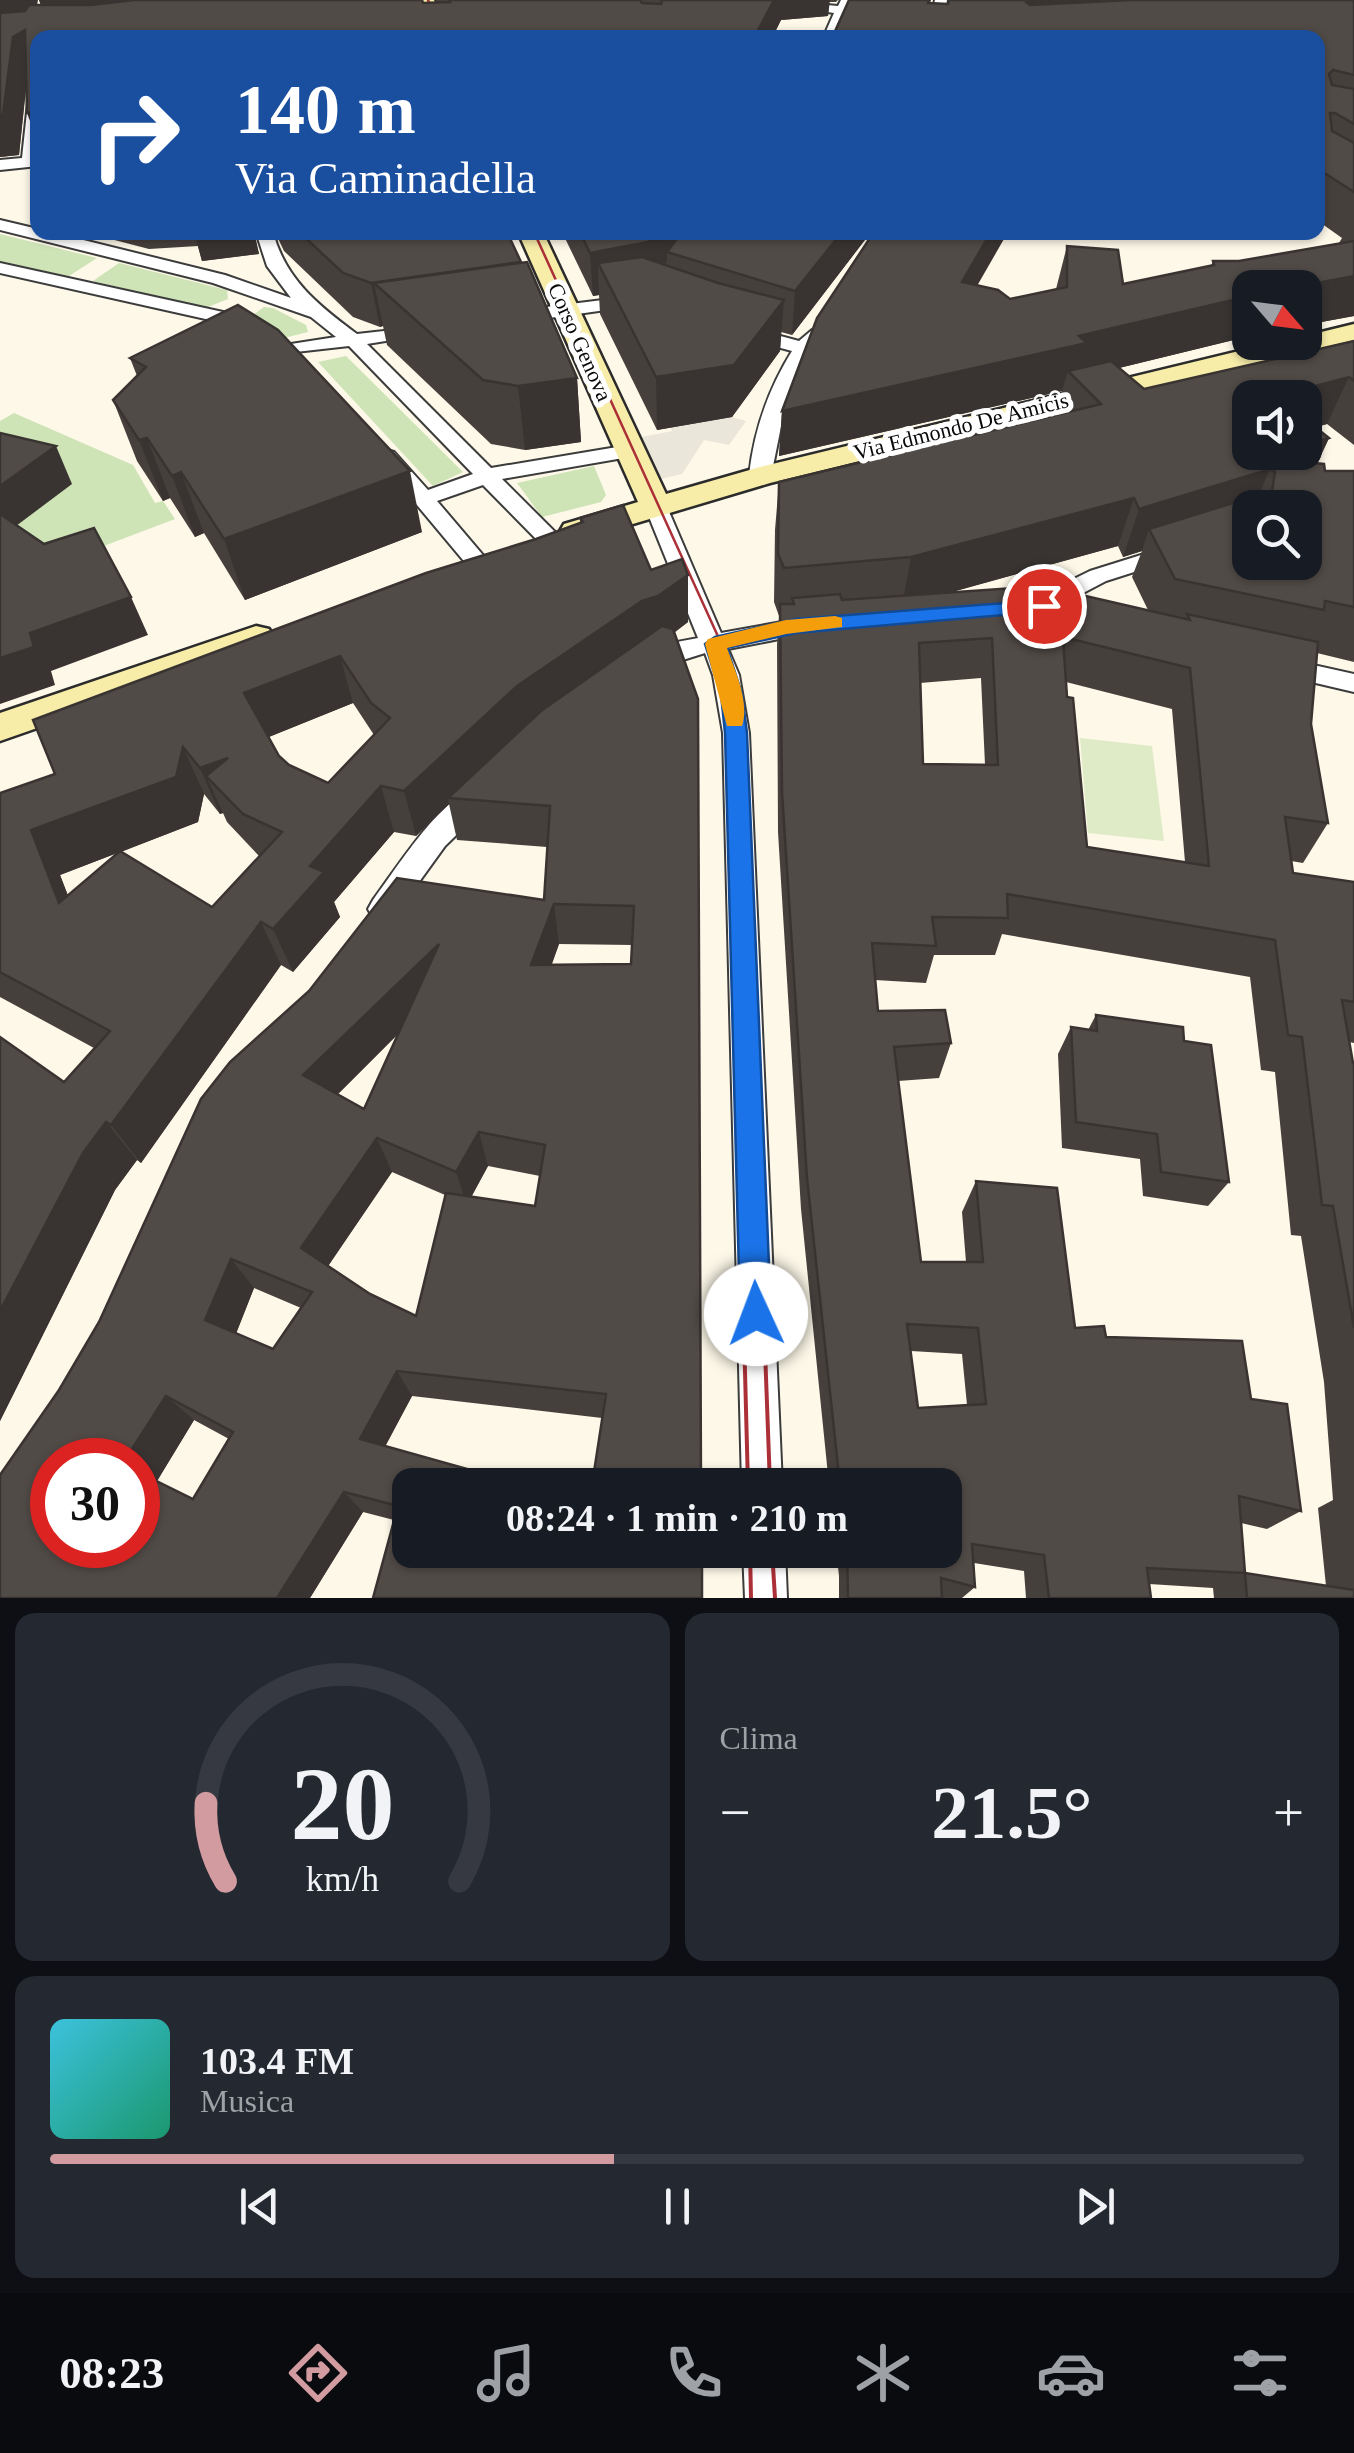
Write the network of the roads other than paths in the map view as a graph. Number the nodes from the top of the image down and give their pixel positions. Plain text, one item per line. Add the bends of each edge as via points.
1 (425, 0) edge
2 (941, 0) edge
3 (780, 5) dead end
4 (845, 5) edge
5 (438, 30) edge
6 (833, 30) edge
7 (935, 30) edge
8 (30, 162) edge
9 (0, 165) edge
10 (0, 224) edge
11 (30, 232) edge
12 (62, 240) edge
13 (265, 240) edge
14 (534, 240) edge
15 (117, 254) junction
16 (0, 268) edge
17 (259, 268) junction
18 (218, 279) junction
19 (74, 284) junction
20 (260, 294) junction
21 (653, 299) edge
22 (566, 310) junction
23 (315, 312) junction
24 (226, 318) junction
25 (824, 319) edge
26 (493, 320) edge
27 (725, 327) edge
28 (435, 328) edge
29 (1354, 332) edge
30 (352, 340) junction
31 (804, 348) junction
32 (285, 350) junction
33 (310, 374) edge
34 (374, 443) edge
35 (629, 451) junction
36 (490, 476) junction
37 (760, 476) junction
38 (426, 498) junction
39 (671, 501) junction
40 (550, 540) junction
41 (1196, 544) edge
42 (476, 561) junction
43 (440, 573) edge
44 (1044, 606) junction
45 (1010, 609) edge
46 (1078, 618) edge
47 (846, 622) edge
48 (296, 624) edge
49 (715, 644) junction
50 (1259, 662) edge
51 (627, 676) edge
52 (1354, 683) edge
53 (0, 727) edge
54 (506, 770) edge
55 (364, 934) edge
56 (761, 1468) edge
57 (765, 1568) edge
58 (766, 1598) edge

1 - 5 street
2 - 7 street
3 - 4 street
4 - 6 street
8 - 9 street
10 - 11 street
12 - 15 street
13 - 17 street via 268,258
14 - 22 street, Corso Genova
15 - 18 street
15 - 19 street
16 - 19 street
17 - 18 street
17 - 23 street
18 - 20 street
19 - 24 street
20 - 23 street
20 - 24 street
21 - 22 street
22 - 26 street
22 - 35 street, Corso Genova
23 - 30 street
24 - 32 street
25 - 31 street
27 - 31 street
28 - 30 street
29 - 37 street, Via Edmondo De Amicis
30 - 32 street
30 - 36 street
31 - 37 street via 780,386
32 - 33 street
34 - 38 street
35 - 36 street
35 - 39 street, Corso Genova
36 - 38 street
36 - 40 street
37 - 39 street, Via Edmondo De Amicis
38 - 42 street
39 - 40 street, Via Edmondo De Amicis
39 - 49 street
40 - 42 street
41 - 44 street
42 - 43 street
44 - 45 street
44 - 46 street
47 - 49 street via 786,627
48 - 53 street
49 - 51 street via 655,656
49 - 56 street via 732,694 736,733
50 - 52 street
54 - 55 street via 435,838
57 - 58 street

